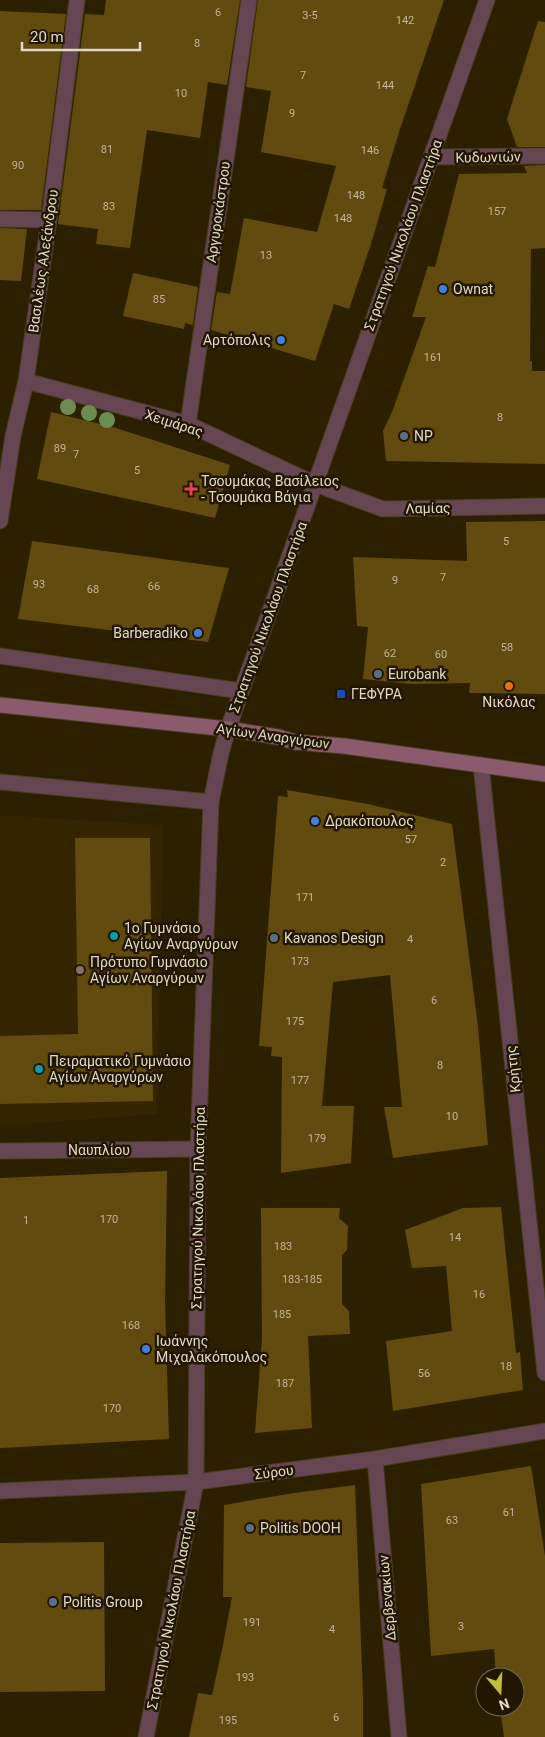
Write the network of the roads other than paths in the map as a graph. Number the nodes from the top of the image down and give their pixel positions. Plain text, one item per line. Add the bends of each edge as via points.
1 (77, 0) edge
2 (249, 0) edge
3 (487, 0) edge
4 (545, 156) edge
5 (431, 157) junction
6 (0, 220) edge
7 (49, 220) junction
8 (26, 381) junction
9 (188, 424) junction
10 (6, 436) edge
11 (315, 484) junction
12 (545, 506) edge
13 (0, 521) edge
14 (0, 656) edge
15 (242, 691) junction
16 (0, 705) edge
17 (228, 729) junction
18 (481, 765) junction
19 (545, 774) edge
20 (0, 782) edge
21 (211, 802) junction
22 (198, 1149) junction
23 (0, 1151) edge
24 (545, 1373) edge
25 (545, 1431) edge
26 (375, 1459) junction
27 (196, 1482) junction
28 (0, 1492) edge
29 (146, 1737) edge
30 (399, 1737) edge

1 - 7 street, Βασιλέως Αλεξάνδρου
2 - 9 street, Αργυροκάστρου
3 - 5 street, Στρατηγού Νικολάου Πλαστήρα
4 - 5 street, Κυδωνιών
5 - 11 street, Στρατηγού Νικολάου Πλαστήρα
6 - 7 street
7 - 8 street, Βασιλέως Αλεξάνδρου
8 - 9 street, Χειμάρας
8 - 10 street, Βασιλέως Αλεξάνδρου
9 - 11 street, Χειμάρας
10 - 13 street, Βασιλέως Αλεξάνδρου
11 - 12 street, Λαμίας via 383,509
11 - 15 street, Στρατηγού Νικολάου Πλαστήρα
14 - 15 street
15 - 17 street, Στρατηγού Νικολάου Πλαστήρα
16 - 17 main road, Αγίων Αναργύρων
17 - 18 main road, Αγίων Αναργύρων via 295,742
17 - 21 street, Στρατηγού Νικολάου Πλαστήρα
18 - 19 main road, Αγίων Αναργύρων
18 - 24 street, Κρήτης
20 - 21 street
21 - 22 street, Στρατηγού Νικολάου Πλαστήρα
22 - 23 street, Ναυπλίου
22 - 27 street, Στρατηγού Νικολάου Πλαστήρα
25 - 26 street, Σύρου
26 - 27 street, Σύρου
26 - 30 street, Δερβενακίων
27 - 28 street, Σύρου
27 - 29 street, Στρατηγού Νικολάου Πλαστήρα

